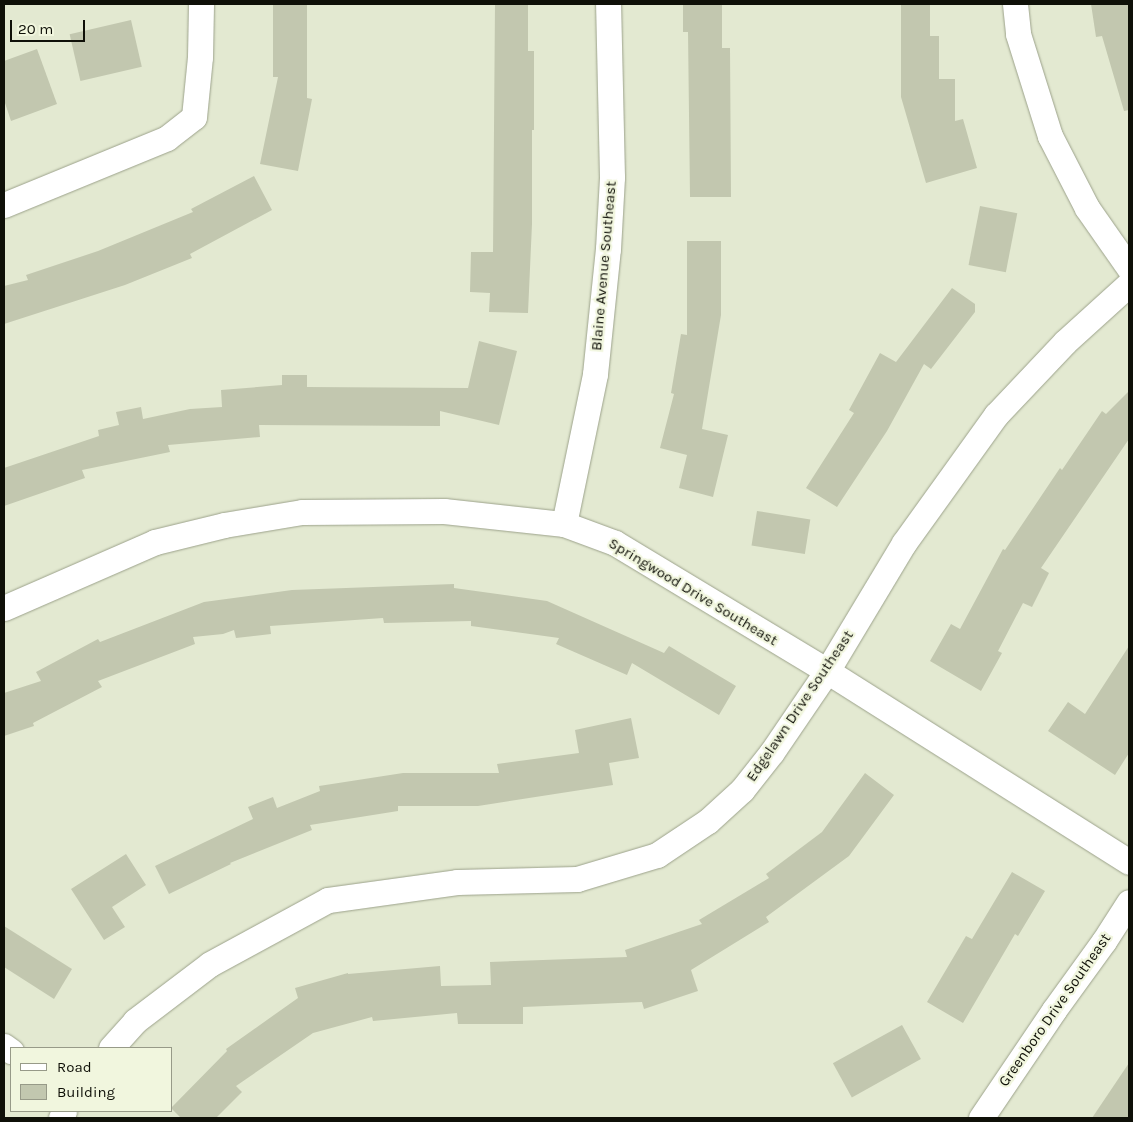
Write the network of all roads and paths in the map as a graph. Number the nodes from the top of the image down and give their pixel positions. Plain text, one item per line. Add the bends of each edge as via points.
1 (201, 4) edge
2 (608, 4) edge
3 (1016, 4) edge
4 (4, 205) edge
5 (1129, 268) edge
6 (1129, 284) edge
7 (564, 524) junction
8 (4, 608) edge
9 (827, 672) junction
10 (1129, 862) edge
11 (1129, 902) edge
12 (113, 1047) edge
13 (981, 1118) edge

1 - 4 street via 194,117 167,138
2 - 7 street, Blaine Avenue Southeast via 612,177 608,249 595,374
3 - 5 street via 1018,34 1050,136 1087,208
6 - 9 street, Edgelawn Drive Southeast via 1065,342 996,415 904,543
7 - 8 street, Springwood Drive Southeast via 444,512 302,512 224,525 155,542
7 - 9 street, Springwood Drive Southeast via 615,543
9 - 10 street, Springwood Drive Southeast
9 - 12 street, Edgelawn Drive Southeast via 742,790 708,821 657,855 577,879 457,882 328,900 210,964 135,1021
11 - 13 street, Greenboro Drive Southeast

